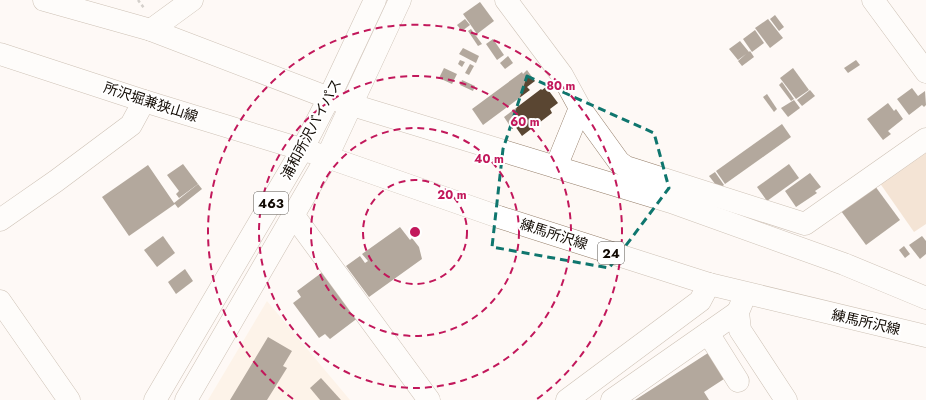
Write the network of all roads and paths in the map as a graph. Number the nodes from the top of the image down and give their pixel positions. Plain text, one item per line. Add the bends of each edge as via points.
1 (44, 0) edge
2 (192, 0) edge
3 (375, 0) edge
4 (400, 0) edge
5 (506, 0) edge
6 (873, 0) edge
7 (152, 30) junction
8 (0, 54) edge
9 (926, 72) edge
10 (329, 98) junction
11 (144, 101) junction
12 (352, 104) junction
13 (580, 108) junction
14 (926, 139) edge
15 (302, 150) junction
16 (327, 157) junction
17 (556, 167) junction
18 (294, 216) junction
19 (0, 220) edge
20 (709, 284) junction
21 (926, 298) edge
22 (0, 301) edge
23 (742, 303) junction
24 (708, 333) junction
25 (926, 336) edge
26 (738, 381) dead end
27 (70, 400) edge
28 (155, 400) edge
29 (186, 400) edge
30 (429, 400) edge
31 (567, 400) edge
32 (612, 400) edge
33 (786, 400) edge

1 - 7 main road
2 - 7 main road
3 - 10 main road, 浦和所沢バイパス / 463
4 - 12 main road, 浦和所沢バイパス / 463
5 - 13 main road via 562,75
6 - 9 main road
7 - 10 main road
8 - 11 main road, 所沢堀兼狭山線
10 - 12 main road
10 - 15 main road, 浦和所沢バイパス / 463
11 - 15 main road, 所沢堀兼狭山線
11 - 19 main road via 130,125
12 - 16 main road, 浦和所沢バイパス / 463
12 - 17 main road
13 - 14 main road via 619,162 626,167 804,224
13 - 17 main road
15 - 16 main road, 練馬所沢線 / 24
15 - 28 main road, 浦和所沢バイパス / 463
16 - 18 main road, 浦和所沢バイパス / 463
16 - 20 main road, 練馬所沢線 / 24 via 499,217
17 - 21 main road via 672,202 844,264
18 - 29 main road, 浦和所沢バイパス / 463
18 - 30 main road
20 - 23 main road, 練馬所沢線 / 24
20 - 31 main road via 700,301
22 - 27 main road
23 - 24 main road
23 - 25 main road, 練馬所沢線 / 24
23 - 33 main road via 740,330
24 - 26 main road
24 - 32 main road

